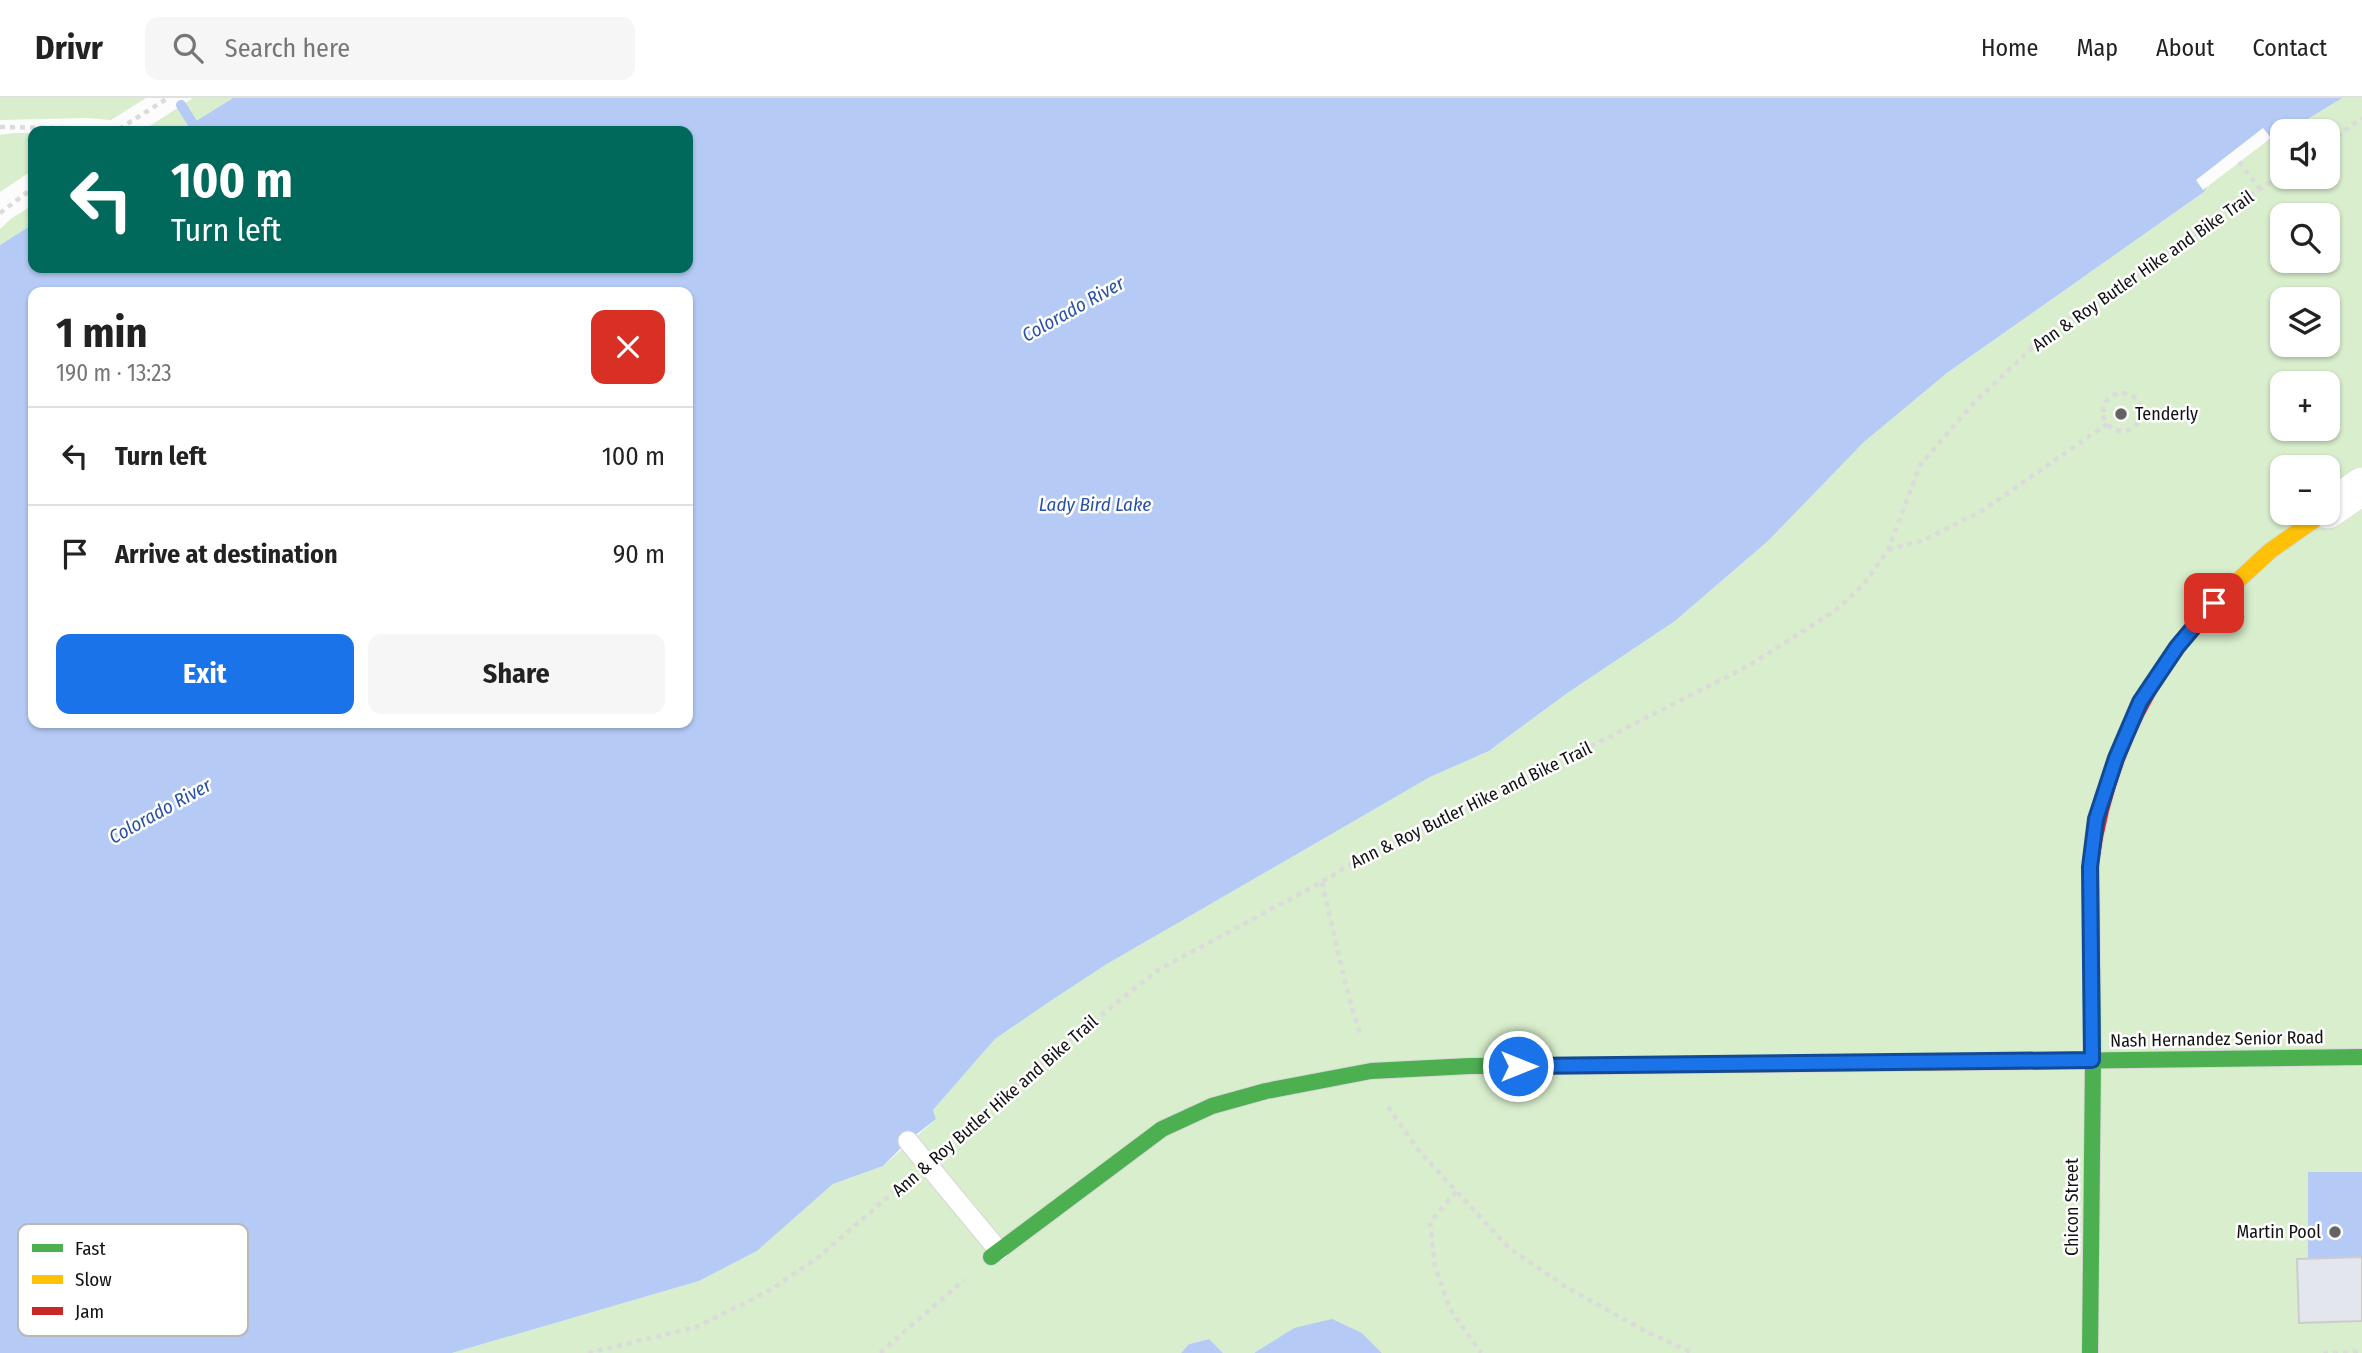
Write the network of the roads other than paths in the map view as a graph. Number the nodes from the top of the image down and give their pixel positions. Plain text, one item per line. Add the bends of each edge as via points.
1 (2362, 486) edge
2 (2340, 502) edge
3 (2307, 525) edge
4 (2362, 1057) edge
5 (2092, 1060) junction
6 (908, 1141) dead end
7 (995, 1254) joint
8 (2090, 1353) edge

1 - 2 street
3 - 5 street, Chicon Street via 2270,551 2214,603 2177,647 2140,702 2116,758 2096,819 2090,867
4 - 5 street, Nash Hernandez Senior Road
5 - 7 street, Nash Hernandez Senior Road via 1371,1070 1212,1106 1162,1129
5 - 8 street, Chicon Street
6 - 7 lane

